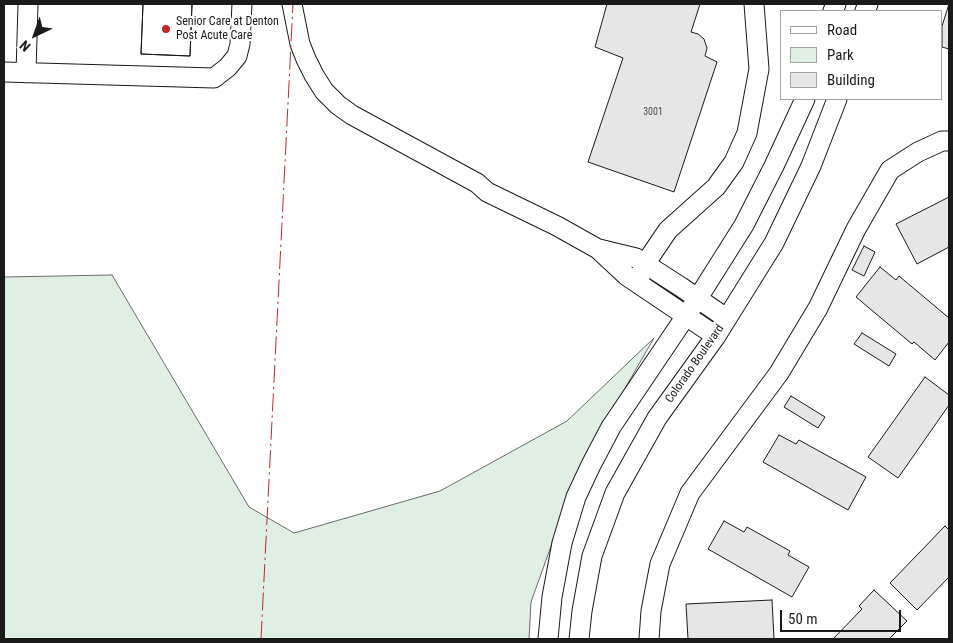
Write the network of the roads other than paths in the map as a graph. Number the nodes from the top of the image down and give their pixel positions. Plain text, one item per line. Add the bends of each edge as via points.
1 (28, 4) edge
2 (242, 4) edge
3 (292, 4) edge
4 (754, 4) edge
5 (4, 72) edge
6 (26, 73) junction
7 (805, 100) edge
8 (837, 100) edge
9 (949, 141) edge
10 (598, 249) junction
11 (645, 264) junction
12 (637, 283) junction
13 (698, 298) junction
14 (686, 316) junction
15 (726, 318) junction
16 (716, 336) junction
17 (548, 639) edge
18 (579, 639) edge
19 (649, 639) edge

1 - 6 street
2 - 6 street via 237,56 214,78
3 - 10 street via 306,59 324,90 338,106 477,183 487,192
4 - 11 street via 758,69 747,132 741,147 716,187 668,230
5 - 6 street
7 - 13 street via 744,225
8 - 15 street, Colorado Boulevard via 811,166 774,243
9 - 19 street via 918,152 890,170 856,229 818,308 779,373 690,493 660,564
10 - 11 street via 636,258
10 - 12 street
11 - 12 street
11 - 13 street
12 - 14 street
13 - 14 street
13 - 15 street
14 - 16 street
14 - 17 street via 611,427 576,497 562,543
15 - 16 street, Colorado Boulevard
16 - 18 street, Colorado Boulevard via 657,418 615,493 592,556

